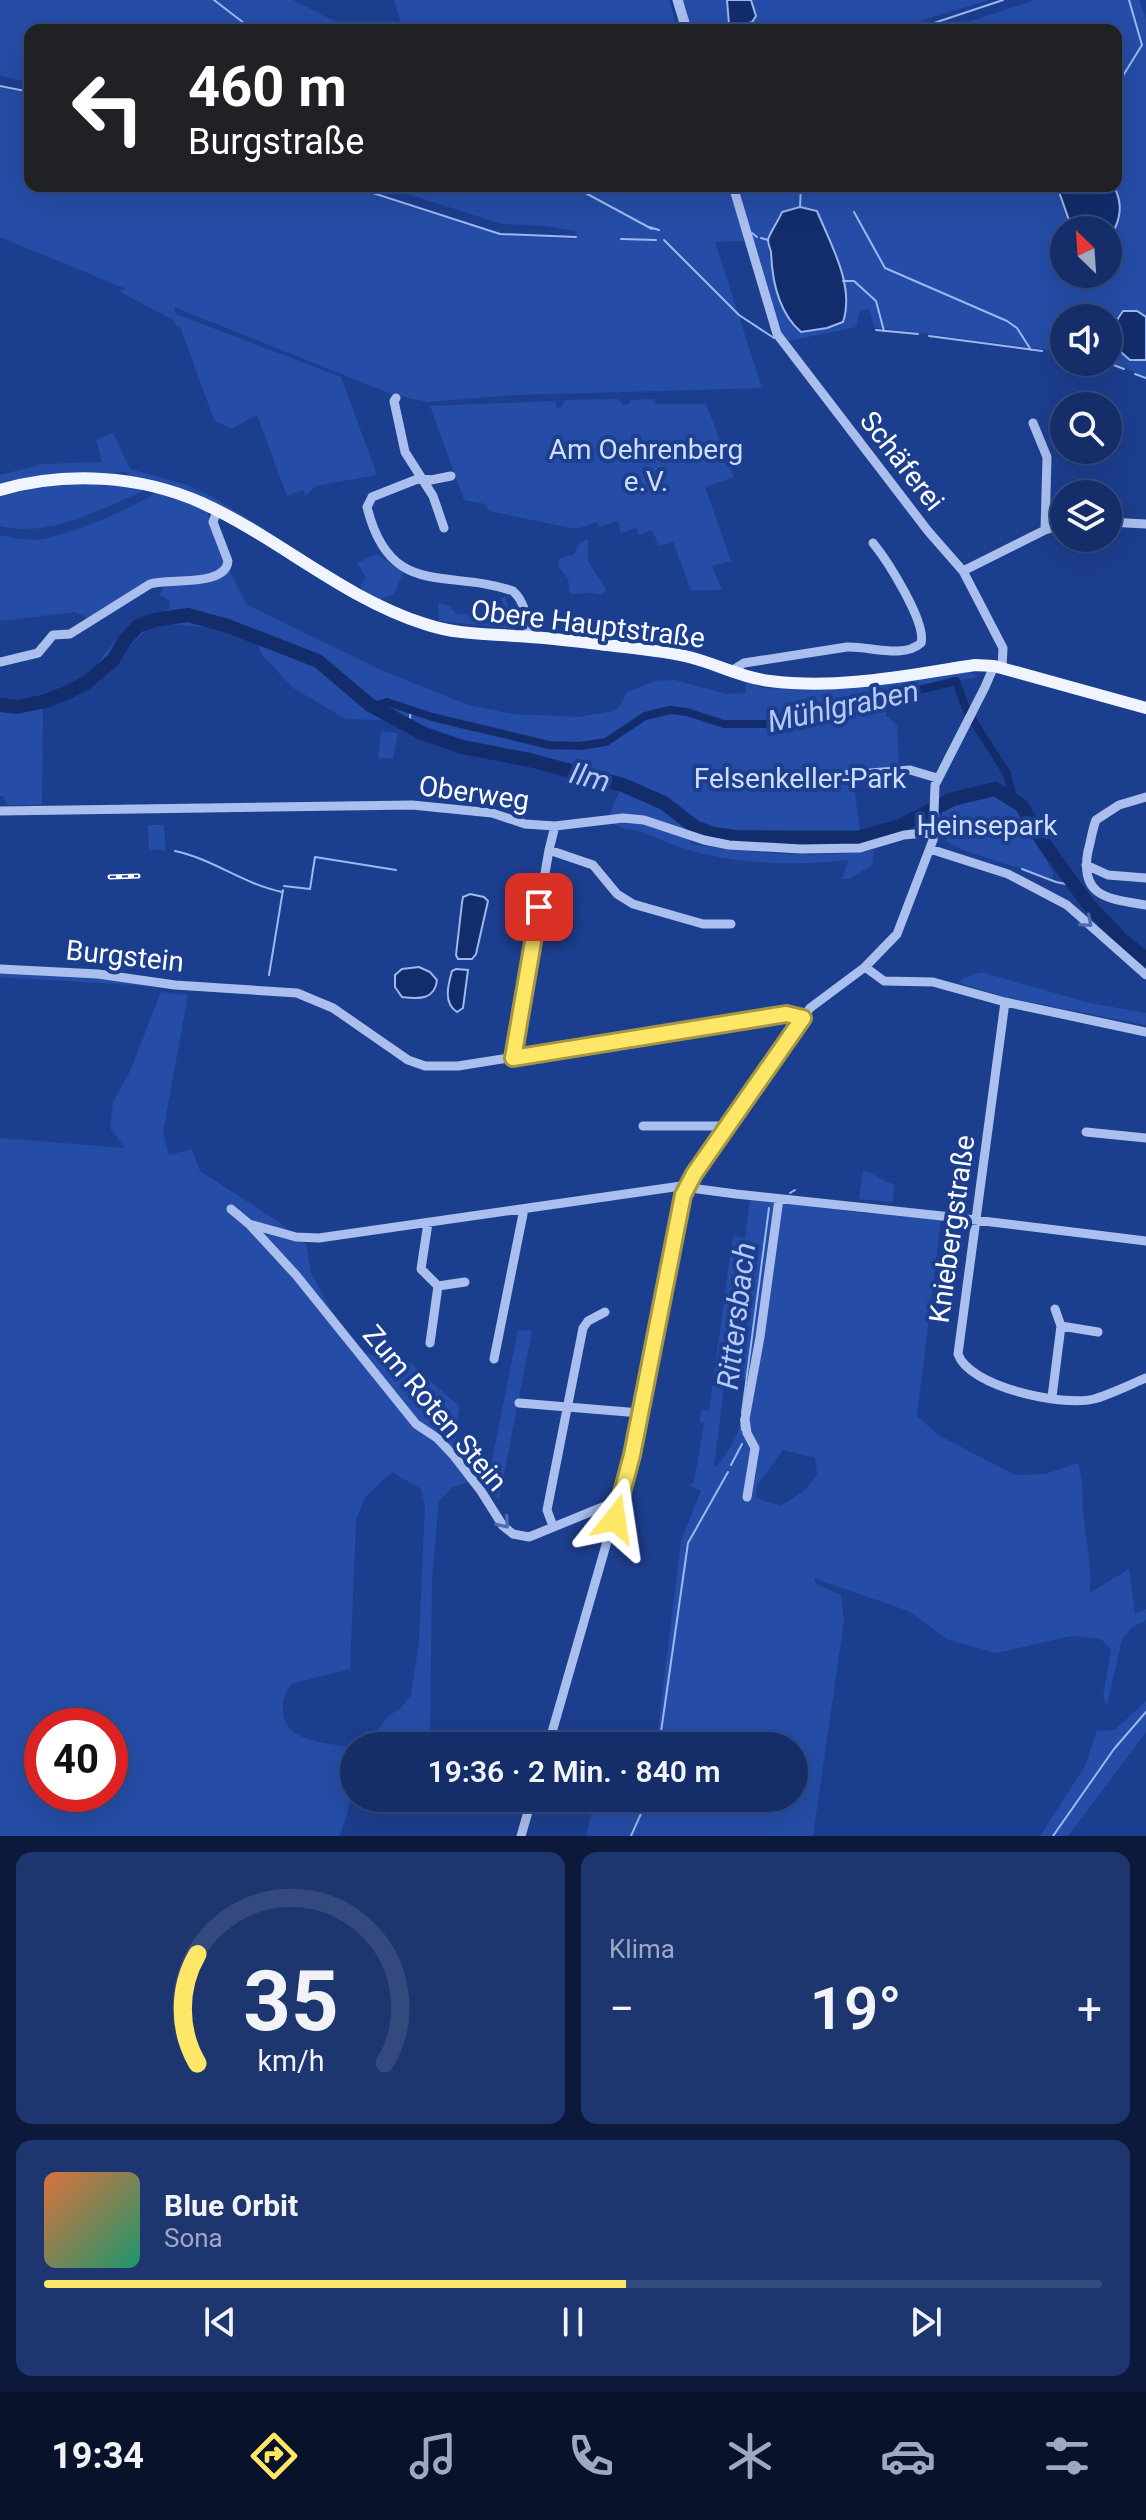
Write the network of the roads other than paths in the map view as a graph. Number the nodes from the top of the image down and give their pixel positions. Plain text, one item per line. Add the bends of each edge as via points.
1 (677, 0) edge
2 (684, 24) edge
3 (735, 192) edge
4 (396, 398) dead end
5 (1033, 423) dead end
6 (451, 476) dead end
7 (420, 478) junction
8 (0, 490) edge
9 (217, 511) junction
10 (1122, 523) edge
11 (1146, 524) edge
12 (444, 528) dead end
13 (1050, 528) edge
14 (1045, 530) junction
15 (873, 543) dead end
16 (963, 571) junction
17 (528, 636) junction
18 (0, 662) edge
19 (998, 667) junction
20 (731, 671) junction
21 (1146, 708) edge
22 (760, 778) dead end
23 (937, 778) junction
24 (1146, 797) edge
25 (0, 811) edge
26 (555, 826) junction
27 (934, 832) junction
28 (930, 849) junction
29 (549, 850) junction
30 (1086, 865) junction
31 (1146, 878) edge
32 (1146, 905) edge
33 (731, 924) dead end
34 (865, 967) junction
35 (0, 969) edge
36 (1146, 975) edge
37 (1005, 1002) junction
38 (803, 1018) junction
39 (1146, 1032) edge
40 (513, 1058) junction
41 (643, 1126) dead end
42 (727, 1130) junction
43 (1086, 1132) dead end
44 (1146, 1138) edge
45 (688, 1185) junction
46 (779, 1199) junction
47 (231, 1209) dead end
48 (524, 1209) junction
49 (976, 1220) junction
50 (428, 1223) junction
51 (249, 1224) junction
52 (1146, 1241) edge
53 (465, 1282) dead end
54 (438, 1286) junction
55 (1055, 1309) dead end
56 (605, 1312) dead end
57 (1061, 1326) junction
58 (1098, 1332) dead end
59 (430, 1343) dead end
60 (494, 1359) dead end
61 (1146, 1378) edge
62 (1052, 1397) junction
63 (519, 1403) dead end
64 (568, 1406) junction
65 (640, 1413) junction
66 (747, 1497) dead end
67 (619, 1503) junction
68 (553, 1526) junction
69 (552, 1732) edge
70 (528, 1812) edge
71 (521, 1836) edge

1 - 2 street
3 - 16 street, Schäferei via 777,334
4 - 7 street via 402,442
5 - 14 street via 1047,457
6 - 7 street
7 - 12 street
7 - 17 street via 368,502 383,549 426,576 513,591 523,607
8 - 9 main road, Obere Hauptstraße via 50,480 101,479 144,485
9 - 17 main road, Obere Hauptstraße via 401,616 456,632
9 - 18 street via 213,522 228,561 223,574 150,584 70,634 53,635 38,653
10 - 11 street
13 - 14 street
14 - 16 street
15 - 20 street via 922,629 916,648 847,647 744,663
16 - 19 street, Schäferei via 1003,648
17 - 20 main road, Obere Hauptstraße via 677,654
19 - 20 main road, Obere Hauptstraße via 801,683
19 - 21 main road, Obere Hauptstraße
19 - 23 street
22 - 23 street via 910,770
23 - 27 street
24 - 30 street via 1119,805 1096,820
25 - 26 street, Oberweg via 412,805
26 - 27 street, Oberweg via 623,818 729,845 822,849 860,848
26 - 29 street
27 - 28 street
28 - 34 street via 897,934
28 -> 36 street via 1021,881 1067,905
29 - 33 street via 593,865 617,894 633,904 703,924
29 - 40 street
30 - 31 street via 1108,875
30 - 32 street via 1090,884 1104,897
34 - 37 street via 884,981 933,982
34 - 38 street
35 - 40 street, Burgstein via 297,993 333,1008 417,1064 458,1066
37 - 39 street
37 - 49 street, Kniebergstraße
38 - 40 street, Burgstein via 786,1014
38 - 42 street
41 - 42 street
42 - 45 street
43 - 44 street
45 - 46 street, Zum Roten Stein
45 - 48 street, Zum Roten Stein
45 - 65 street
46 - 49 street, Zum Roten Stein
46 - 66 street via 745,1419 755,1448
47 - 51 street, Zum Roten Stein
48 - 50 street, Zum Roten Stein
48 - 60 street
49 - 52 street, Zum Roten Stein
49 - 62 street, Kniebergstraße via 960,1362 1006,1390
50 - 51 street, Zum Roten Stein via 307,1239
50 - 54 street via 421,1269
51 -> 68 street, Zum Roten Stein via 416,1424 454,1456 508,1531 529,1537
53 - 54 street
54 - 59 street
55 - 57 street
56 - 64 street via 583,1328
57 - 58 street
57 - 62 street
61 - 62 street, Kniebergstraße via 1093,1399
63 - 64 street
64 - 65 street
64 - 68 street via 547,1510
65 - 67 street
67 - 68 street, Zum Roten Stein
67 - 69 street
70 - 71 street

